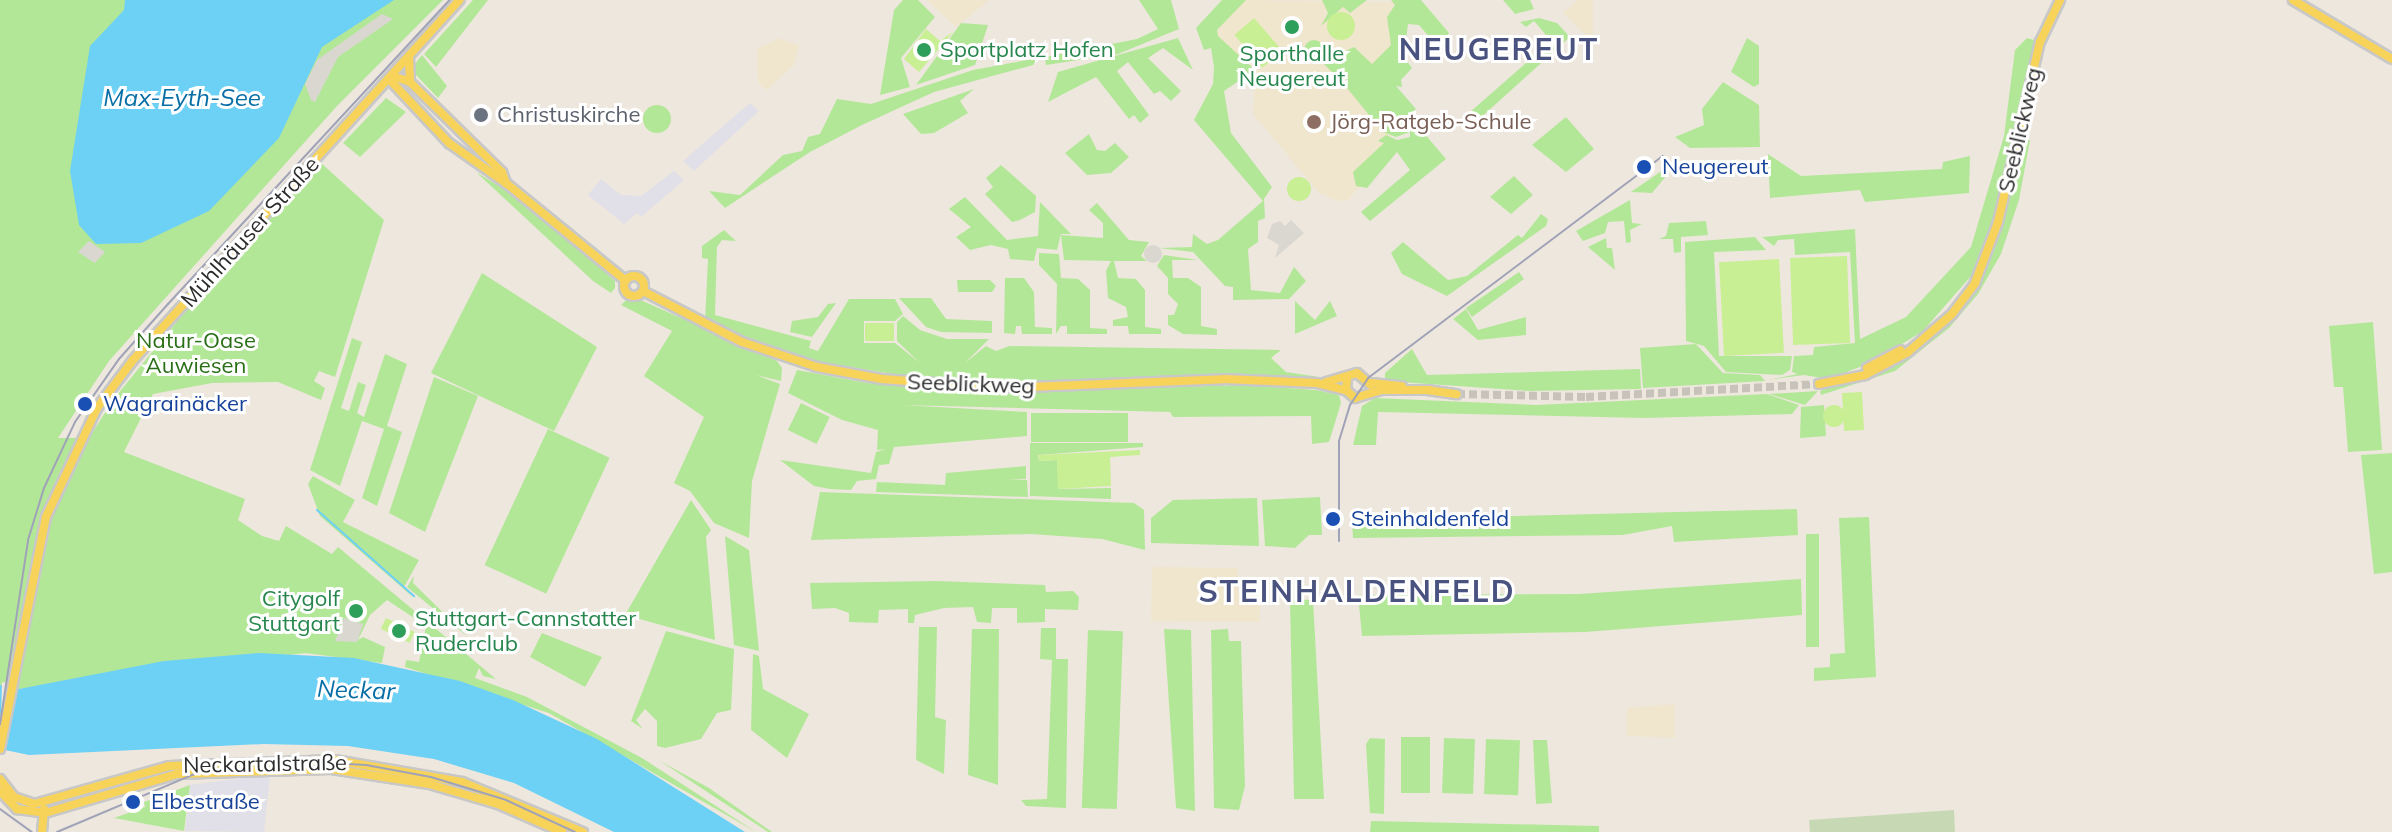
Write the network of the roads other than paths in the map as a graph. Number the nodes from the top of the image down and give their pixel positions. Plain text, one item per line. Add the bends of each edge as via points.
1 (460, 0) edge
2 (2060, 0) edge
3 (2293, 0) edge
4 (409, 56) junction
5 (2392, 59) edge
6 (391, 78) junction
7 (411, 84) junction
8 (400, 95) junction
9 (371, 99) junction
10 (506, 183) junction
11 (625, 280) junction
12 (643, 291) junction
13 (1347, 380) junction
14 (1317, 383) junction
15 (1823, 384) tunnel mouth
16 (1370, 387) junction
17 (1346, 390) junction
18 (1457, 394) tunnel mouth
19 (0, 749) edge
20 (0, 779) edge
21 (0, 791) edge
22 (43, 803) junction
23 (22, 810) junction
24 (45, 813) junction
25 (42, 830) edge
26 (562, 832) edge
27 (583, 832) edge

1 - 4 main road, Mühlhäuser Straße
2 - 15 main road, Seeblickweg via 2040,42 1984,262 1922,335 1885,359
3 - 5 main road
4 - 6 main road, Mühlhäuser Straße
4 - 7 main road
6 - 7 main road
6 - 8 main road
6 - 9 main road, Mühlhäuser Straße
7 - 8 main road
7 - 10 main road via 502,172
8 - 9 main road
8 - 10 main road via 463,155
9 - 19 main road, Mühlhäuser Straße via 133,360 97,408 46,517
10 - 11 main road
11 - 12 main road via 638,276
11 - 12 main road via 629,295
12 - 14 main road, Seeblickweg via 699,323 767,351 897,382 1003,388 1224,379
13 - 14 main road, Seeblickweg
13 - 16 main road, Seeblickweg via 1362,373
13 - 17 main road
14 - 17 main road, Seeblickweg
16 - 17 main road, Seeblickweg via 1355,398
16 - 18 main road
20 - 22 main road via 14,797
21 - 23 main road
22 - 24 main road
22 - 27 main road, Neckartalstraße via 169,766 335,760 462,782
23 - 24 main road, Neckartalstraße
23 - 25 main road
24 - 25 main road
24 - 26 main road, Neckartalstraße via 177,774 331,769 429,784 498,804

